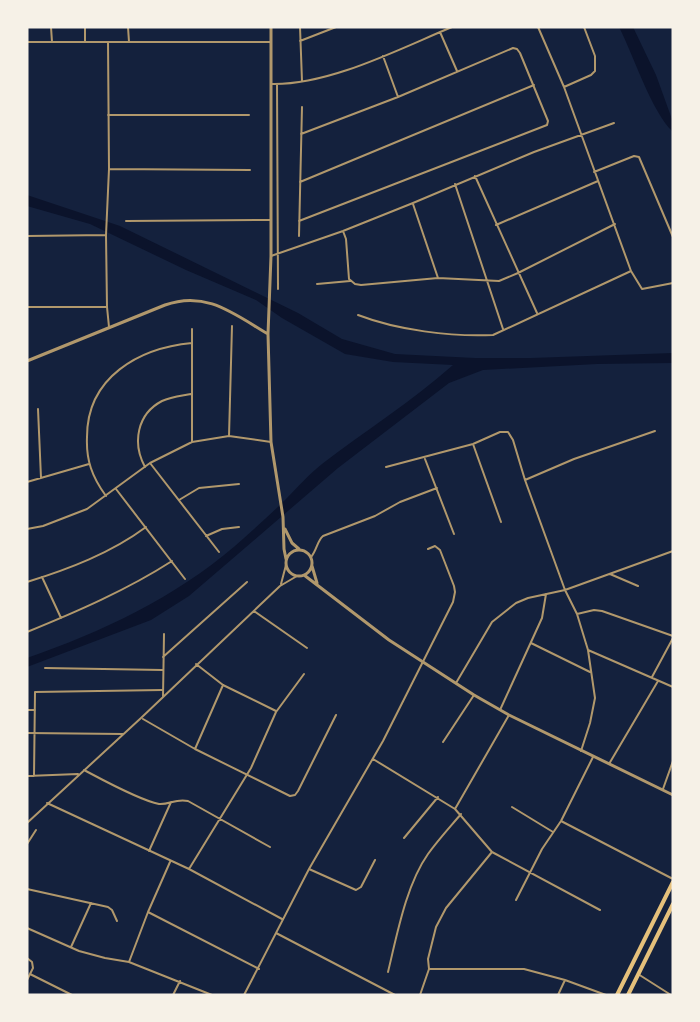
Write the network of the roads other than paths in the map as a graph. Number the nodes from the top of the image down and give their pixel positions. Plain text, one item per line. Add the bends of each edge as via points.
1 (51, 27) edge
2 (86, 27) edge
3 (128, 27) edge
4 (271, 27) edge
5 (300, 27) edge
6 (336, 27) edge
7 (453, 27) edge
8 (538, 27) edge
9 (584, 27) edge
10 (440, 32) junction
11 (300, 41) junction
12 (27, 42) edge
13 (52, 42) junction
14 (85, 42) junction
15 (108, 42) junction
16 (129, 42) junction
17 (271, 42) junction
18 (383, 56) junction
19 (458, 72) junction
20 (302, 82) junction
21 (272, 84) junction
22 (277, 84) junction
23 (534, 85) junction
24 (564, 87) junction
25 (398, 97) junction
26 (302, 107) dead end
27 (249, 115) dead end
28 (108, 116) junction
29 (614, 123) dead end
30 (301, 134) junction
31 (580, 136) junction
32 (109, 169) junction
33 (250, 170) dead end
34 (594, 171) junction
35 (475, 176) junction
36 (598, 181) junction
37 (300, 182) junction
38 (455, 184) junction
39 (413, 203) junction
40 (271, 220) junction
41 (126, 221) dead end
42 (299, 221) junction
43 (615, 224) junction
44 (496, 225) junction
45 (343, 231) junction
46 (106, 234) junction
47 (27, 236) edge
48 (299, 236) dead end
49 (673, 237) edge
50 (278, 254) junction
51 (271, 256) junction
52 (631, 271) junction
53 (518, 273) junction
54 (438, 278) junction
55 (486, 280) junction
56 (350, 281) junction
57 (673, 283) edge
58 (316, 284) dead end
59 (278, 289) dead end
60 (107, 306) junction
61 (27, 307) edge
62 (538, 314) junction
63 (358, 315) dead end
64 (232, 326) dead end
65 (109, 328) junction
66 (192, 329) dead end
67 (503, 330) junction
68 (268, 334) junction
69 (192, 343) junction
70 (27, 362) edge
71 (191, 394) junction
72 (38, 409) dead end
73 (655, 431) dead end
74 (229, 436) junction
75 (192, 442) junction
76 (271, 442) junction
77 (473, 444) junction
78 (424, 458) junction
79 (150, 463) junction
80 (89, 464) junction
81 (145, 467) junction
82 (386, 467) dead end
83 (41, 478) junction
84 (525, 480) junction
85 (27, 482) edge
86 (239, 484) dead end
87 (437, 488) junction
88 (116, 489) junction
89 (106, 496) junction
90 (180, 500) junction
91 (501, 522) dead end
92 (239, 526) dead end
93 (146, 527) junction
94 (284, 527) junction
95 (27, 529) edge
96 (454, 534) dead end
97 (206, 536) junction
98 (299, 549) junction
99 (428, 549) dead end
100 (673, 551) edge
101 (219, 552) dead end
102 (311, 557) junction
103 (286, 559) junction
104 (172, 561) junction
105 (286, 565) junction
106 (312, 567) junction
107 (610, 574) junction
108 (304, 575) junction
109 (297, 576) junction
110 (41, 577) junction
111 (185, 579) dead end
112 (27, 582) edge
113 (247, 582) dead end
114 (318, 584) junction
115 (280, 586) junction
116 (638, 586) dead end
117 (565, 590) junction
118 (546, 594) junction
119 (254, 611) junction
120 (577, 614) junction
121 (61, 618) junction
122 (27, 632) edge
123 (164, 634) dead end
124 (673, 637) edge
125 (531, 644) junction
126 (307, 648) dead end
127 (588, 650) junction
128 (163, 657) junction
129 (421, 662) junction
130 (196, 664) junction
131 (45, 668) dead end
132 (162, 670) junction
133 (592, 673) junction
134 (304, 674) dead end
135 (652, 677) junction
136 (658, 681) junction
137 (456, 684) junction
138 (223, 685) junction
139 (673, 687) edge
140 (162, 690) junction
141 (474, 695) junction
142 (163, 697) junction
143 (27, 710) edge
144 (35, 710) junction
145 (500, 710) junction
146 (276, 712) junction
147 (336, 715) dead end
148 (509, 715) junction
149 (141, 718) junction
150 (27, 733) edge
151 (34, 733) junction
152 (124, 734) junction
153 (443, 742) dead end
154 (195, 749) junction
155 (581, 751) junction
156 (593, 757) junction
157 (373, 759) junction
158 (673, 761) edge
159 (609, 764) junction
160 (84, 770) junction
161 (78, 774) junction
162 (246, 775) junction
163 (27, 776) edge
164 (34, 776) junction
165 (663, 789) junction
166 (673, 795) edge
167 (438, 797) junction
168 (171, 801) junction
169 (47, 803) junction
170 (512, 807) dead end
171 (455, 809) junction
172 (461, 814) junction
173 (27, 818) edge
174 (32, 818) junction
175 (221, 818) junction
176 (561, 821) junction
177 (27, 822) edge
178 (36, 830) dead end
179 (553, 832) junction
180 (404, 838) dead end
181 (27, 844) edge
182 (270, 847) dead end
183 (149, 851) junction
184 (492, 852) junction
185 (375, 860) dead end
186 (171, 861) junction
187 (309, 869) junction
188 (189, 870) junction
189 (530, 873) junction
190 (673, 880) edge
191 (27, 889) edge
192 (516, 900) dead end
193 (91, 903) junction
194 (673, 904) edge
195 (600, 910) dead end
196 (148, 912) junction
197 (283, 919) junction
198 (117, 921) dead end
199 (27, 928) edge
200 (276, 933) junction
201 (70, 948) junction
202 (27, 958) edge
203 (129, 962) junction
204 (259, 969) junction
205 (429, 969) junction
206 (388, 972) dead end
207 (30, 974) junction
208 (638, 974) junction
209 (27, 980) edge
210 (565, 980) junction
211 (180, 981) junction
212 (72, 995) edge
213 (173, 995) edge
214 (212, 995) edge
215 (244, 995) edge
216 (395, 995) edge
217 (420, 995) edge
218 (558, 995) edge
219 (606, 995) edge
220 (617, 995) edge
221 (627, 995) edge
222 (671, 995) edge

1 - 13 street
2 - 14 street
3 - 16 street
4 - 17 street
5 - 11 street
6 - 11 street
7 - 10 street
8 - 24 street
9 - 24 street via 596,71
10 - 18 street
10 - 19 street
11 - 20 street
12 - 13 street
13 - 14 street
14 - 15 street
15 - 16 street
15 - 28 street
16 - 17 street
17 - 21 street
18 - 20 street
18 - 25 street
19 - 23 street via 513,48
19 - 25 street
20 - 22 street
21 - 22 street
21 - 40 street
22 - 50 street
23 - 37 street
23 - 42 street via 547,125
24 - 31 street
25 - 30 street
26 - 30 street
27 - 28 street
28 - 32 street
29 - 31 street
30 - 37 street
31 - 34 street
31 - 35 street
32 - 33 street
32 - 46 street
34 - 36 street
34 - 49 street via 639,157
35 - 38 street
35 - 44 street
36 - 43 street
36 - 44 street
37 - 42 street
38 - 39 street
38 - 55 street
39 - 45 street
39 - 54 street
40 - 41 street
40 - 51 street
42 - 48 street
43 - 52 street
43 - 53 street
44 - 53 street
45 - 50 street
45 - 56 street
46 - 47 street
46 - 60 street
50 - 51 street
50 - 59 street
51 - 68 street
52 - 57 street via 642,289
52 - 62 street
53 - 55 street
53 - 62 street
54 - 55 street
54 - 56 street via 361,285
55 - 67 street
56 - 58 street
60 - 61 street
60 - 65 street
62 - 67 street
63 - 67 street via 381,323 438,332 486,335
64 - 74 street
65 - 68 street via 191,299 230,311
65 - 70 street
66 - 69 street
68 - 76 street
69 - 71 street
69 - 80 street via 169,345 135,359 108,380 89,414
71 - 75 street
71 - 81 street via 164,400 146,413 137,442
72 - 83 street
73 - 84 street
74 - 75 street
74 - 76 street
75 - 79 street
76 - 94 street
77 - 78 street
77 - 84 street via 508,432
77 - 91 street
78 - 82 street
78 - 87 street
79 - 81 street
79 - 90 street
80 - 83 street
80 - 89 street
81 - 88 street
83 - 85 street
84 - 117 street
86 - 90 street via 200,488
87 - 96 street
87 - 102 street via 323,536
88 - 89 street
88 - 93 street
89 - 95 street via 72,516
90 - 97 street
92 - 97 street
93 - 104 street
93 - 110 street via 103,553
94 - 98 street
94 - 103 street
97 - 101 street
98 - 102 street
98 - 103 street
99 - 129 street via 435,546 440,550 455,592
100 - 107 street
102 - 106 street
103 - 105 street
104 - 111 street
104 - 121 street via 150,576
105 - 109 street
105 - 115 street
106 - 108 street
106 - 114 street
107 - 116 street
107 - 117 street
108 - 109 street
108 - 114 street
109 - 115 street
110 - 112 street
110 - 121 street
113 - 128 street
114 - 129 street
115 - 119 street
117 - 118 street
117 - 120 street
118 - 125 street via 542,618
118 - 137 street via 516,603 492,622
119 - 126 street
119 - 130 street
120 - 124 street via 602,611
120 - 127 street
121 - 122 street
123 - 128 street
124 - 135 street
125 - 133 street
125 - 145 street
127 - 133 street
127 - 135 street
128 - 132 street
129 - 137 street
129 - 157 street
130 - 138 street
130 - 142 street
131 - 132 street
132 - 140 street
133 - 155 street via 594,706
134 - 146 street
135 - 136 street
136 - 139 street
136 - 159 street
137 - 141 street
138 - 146 street
138 - 154 street
140 - 142 street
140 - 144 street via 37,691
141 - 145 street
141 - 153 street
142 - 149 street
143 - 144 street
144 - 151 street
145 - 148 street
146 - 162 street
147 - 162 street via 295,795
148 - 155 street
148 - 171 street
149 - 152 street
149 - 154 street
150 - 151 street
151 - 152 street
151 - 164 street
152 - 160 street
154 - 162 street
155 - 156 street
156 - 159 street
156 - 176 street
157 - 167 street
157 - 187 street
158 - 165 street
159 - 165 street
160 - 161 street
160 - 168 street via 159,804
161 - 164 street
161 - 169 street
162 - 175 street
163 - 164 street
165 - 166 street
167 - 171 street
167 - 180 street
168 - 175 street via 188,801
168 - 183 street
169 - 174 street
169 - 183 street
170 - 179 street
171 - 172 street
172 - 184 street
172 - 206 street via 427,855 413,883
173 - 174 street
174 - 177 street
175 - 182 street
175 - 188 street
176 - 179 street
176 - 190 street
178 - 181 street
179 - 189 street
183 - 186 street
184 - 189 street
184 - 205 street via 446,908 434,937
185 - 187 street via 356,890
186 - 188 street
186 - 196 street
187 - 197 street
188 - 197 street
189 - 192 street
189 - 195 street
190 - 220 main road
191 - 193 street
193 - 198 street via 111,909
193 - 201 street
194 - 208 main road
196 - 203 street
196 - 204 street
197 - 200 street
199 - 201 street
200 - 204 street
200 - 216 street
201 - 203 street
202 - 207 street via 32,964
203 - 211 street
204 - 215 street
205 - 210 street via 517,968
205 - 217 street
207 - 209 street
207 - 212 street
208 - 221 main road
208 - 222 street
210 - 218 street
210 - 219 street
211 - 213 street
211 - 214 street

